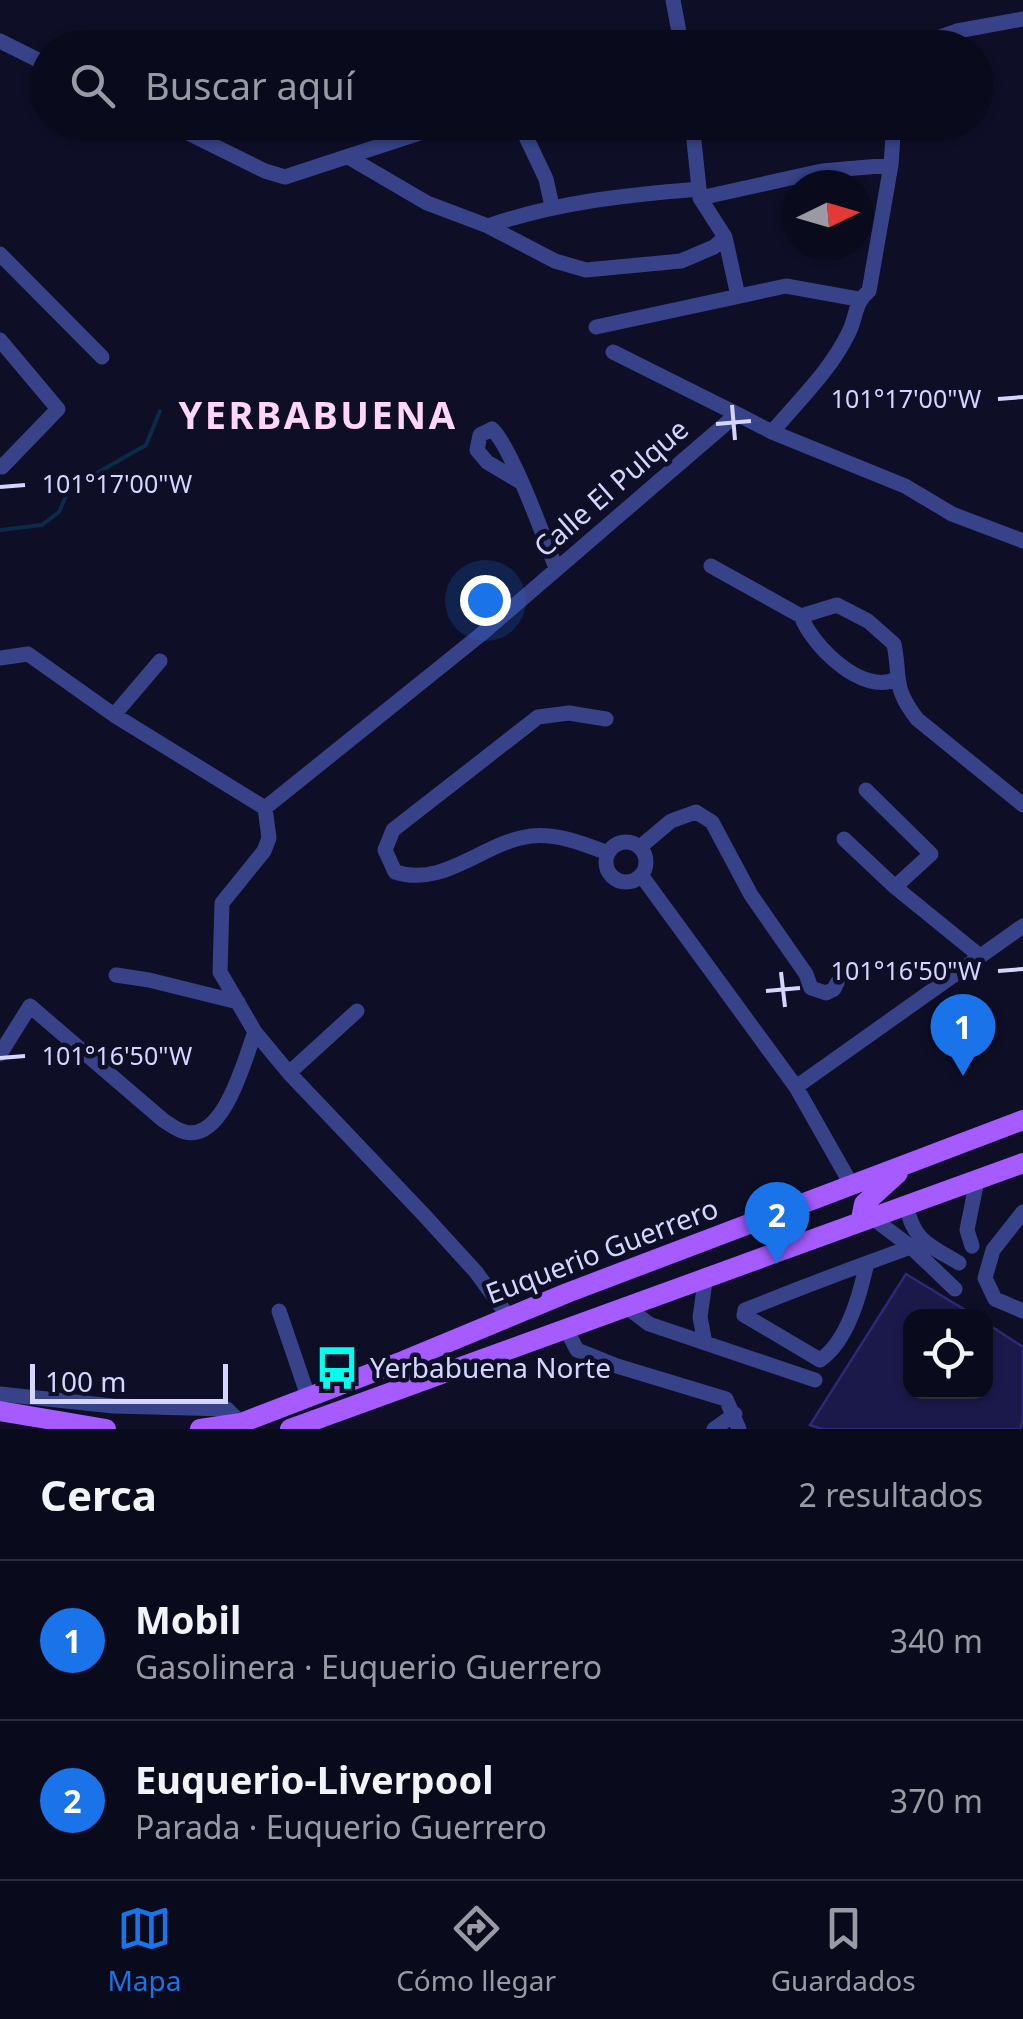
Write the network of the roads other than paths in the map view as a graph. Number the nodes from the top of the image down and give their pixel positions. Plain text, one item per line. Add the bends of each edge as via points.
1 (673, 0) edge
2 (1023, 19) edge
3 (679, 30) edge
4 (962, 30) edge
5 (0, 41) edge
6 (30, 55) edge
7 (202, 140) edge
8 (401, 140) edge
9 (528, 140) edge
10 (694, 140) edge
11 (892, 140) edge
12 (350, 158) junction
13 (890, 165) junction
14 (700, 194) junction
15 (552, 206) junction
16 (488, 226) junction
17 (725, 237) junction
18 (0, 254) edge
19 (738, 296) junction
20 (858, 300) junction
21 (596, 328) dead end
22 (0, 340) edge
23 (613, 352) dead end
24 (102, 357) dead end
25 (737, 414) junction
26 (767, 428) junction
27 (1, 466) edge
28 (519, 481) dead end
29 (1023, 541) edge
30 (711, 566) dead end
31 (556, 568) junction
32 (801, 616) junction
33 (0, 658) edge
34 (160, 661) dead end
35 (896, 679) junction
36 (114, 714) junction
37 (606, 719) dead end
38 (866, 790) dead end
39 (1023, 805) edge
40 (265, 808) junction
41 (844, 839) dead end
42 (640, 847) junction
43 (608, 853) junction
44 (641, 875) junction
45 (895, 887) junction
46 (1023, 926) edge
47 (980, 956) junction
48 (116, 975) dead end
49 (837, 983) dead end
50 (238, 1002) junction
51 (357, 1010) dead end
52 (255, 1032) junction
53 (0, 1054) edge
54 (289, 1073) junction
55 (796, 1087) junction
56 (1021, 1121) edge
57 (911, 1162) junction
58 (1023, 1163) edge
59 (976, 1180) junction
60 (851, 1184) junction
61 (906, 1204) junction
62 (1023, 1212) edge
63 (865, 1218) junction
64 (972, 1246) dead end
65 (911, 1247) junction
66 (867, 1262) junction
67 (959, 1263) dead end
68 (837, 1274) junction
69 (706, 1275) junction
70 (955, 1290) dead end
71 (861, 1291) junction
72 (624, 1306) junction
73 (279, 1311) dead end
74 (1023, 1311) edge
75 (508, 1316) junction
76 (566, 1327) junction
77 (705, 1342) junction
78 (815, 1380) dead end
79 (0, 1394) edge
80 (308, 1396) junction
81 (0, 1412) edge
82 (737, 1422) edge
83 (241, 1423) junction
84 (106, 1429) edge
85 (200, 1429) edge
86 (290, 1429) edge
87 (714, 1429) edge

1 - 3 street
2 - 4 street
5 - 6 street
7 - 12 street via 285,177
8 - 12 street
9 - 15 street
10 - 14 street
11 - 13 street
12 - 16 street via 428,203
13 - 14 street
13 - 20 street via 868,291
14 - 15 street via 607,196
14 - 17 street
15 - 16 street
16 - 17 street via 586,270 682,260
17 - 19 street
18 - 24 street
19 - 20 street via 786,286
19 - 21 street
20 - 26 street via 836,357
22 - 27 street via 58,409
23 - 25 street
25 - 26 street
25 - 31 street, Calle El Pulque
26 - 29 street
28 - 31 street
30 - 32 street
31 - 40 street, Calle El Pulque
32 - 35 street via 821,651 872,682
32 - 35 street via 837,605 868,622 894,644
33 - 36 street via 28,654
34 - 36 street
35 - 39 street via 916,719
36 - 40 street
37 - 43 street via 538,717 393,830 385,850 395,872 421,878 531,836
38 - 45 street via 931,854
40 - 50 street via 264,852 222,902 220,972
41 - 45 street
42 - 43 street via 622,842
42 - 44 street via 646,856
42 - 49 street via 684,816 696,812 712,822 811,988 826,994
43 - 44 street via 611,875 620,881
44 - 55 street
45 - 47 street
46 - 47 street
47 - 55 street
48 - 50 street
50 - 52 street
51 - 54 street
52 - 53 street via 236,1087 204,1131 184,1132 163,1120 30,1006
52 - 54 street
54 - 75 street via 463,1258
55 - 60 street
56 - 57 main road, Euquerio Guerrero
57 - 60 main road, Euquerio Guerrero
57 - 63 main road via 864,1204
58 - 59 main road, Euquerio Guerrero
59 - 61 main road, Euquerio Guerrero
59 - 64 street via 967,1230
60 - 75 main road, Euquerio Guerrero
61 - 63 main road, Euquerio Guerrero
61 - 67 street via 920,1240
62 - 74 street via 993,1250 986,1278 995,1299
63 - 65 street
63 - 69 main road, Euquerio Guerrero
65 - 66 street
65 - 70 street
66 - 68 street
66 - 71 street
68 - 71 street
68 - 71 street via 744,1315 820,1360 830,1353
69 - 72 main road, Euquerio Guerrero
69 - 77 street via 700,1317
72 - 76 main road, Euquerio Guerrero
72 - 77 street via 649,1324
73 - 80 street
75 - 80 main road, Euquerio Guerrero
76 - 82 street via 577,1350 726,1399
76 - 86 main road, Euquerio Guerrero
77 - 78 street
79 - 83 street via 227,1409
80 - 83 main road, Euquerio Guerrero
81 - 84 main road
82 - 87 street
83 - 85 main road, Euquerio Guerrero

